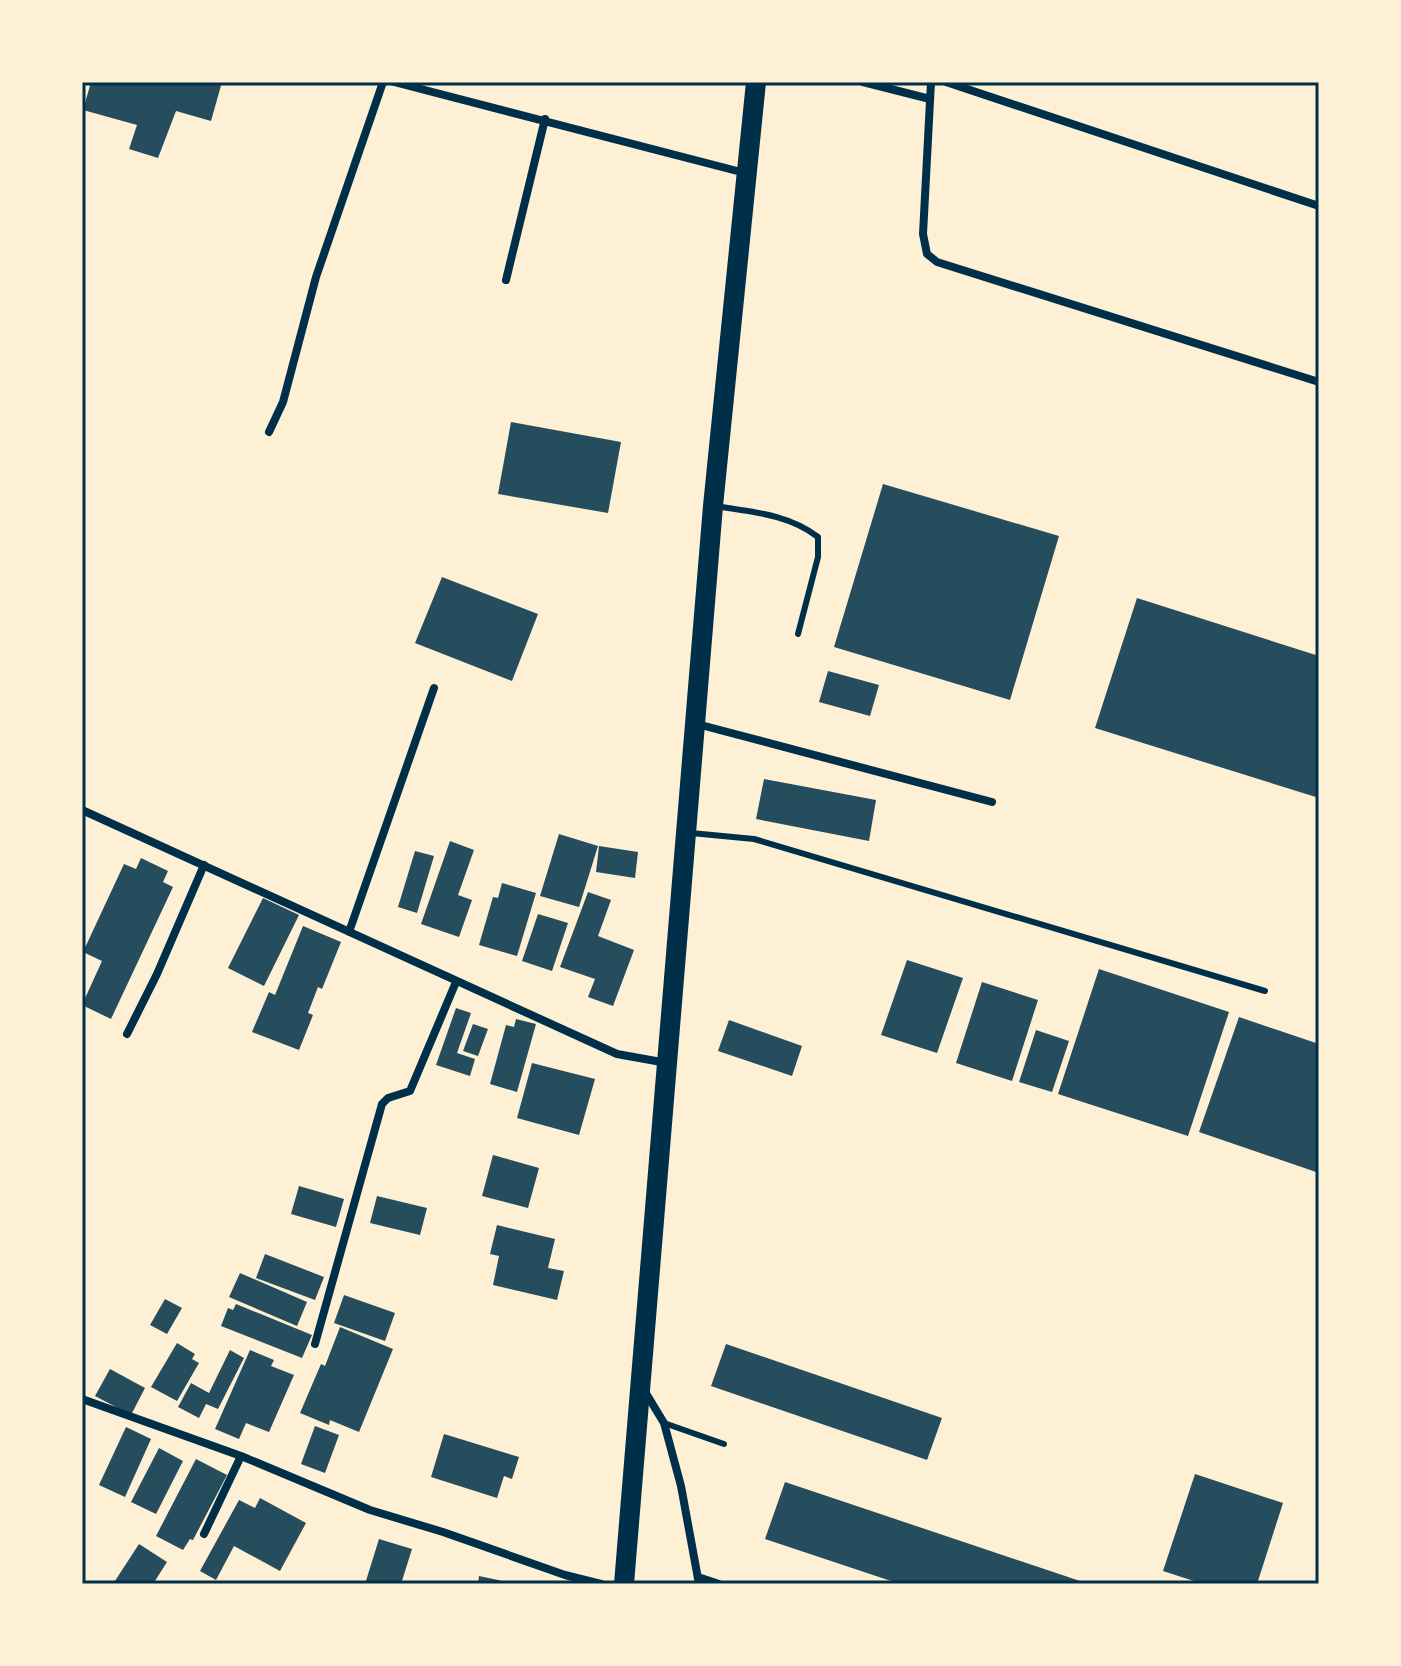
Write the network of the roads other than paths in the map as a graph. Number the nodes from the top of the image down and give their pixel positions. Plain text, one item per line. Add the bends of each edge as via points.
1 (383, 82) edge
2 (394, 82) edge
3 (756, 82) edge
4 (863, 82) edge
5 (931, 82) edge
6 (946, 82) edge
7 (930, 99) junction
8 (545, 119) junction
9 (748, 174) junction
10 (1319, 206) edge
11 (506, 280) dead end
12 (1319, 382) edge
13 (269, 432) dead end
14 (713, 506) junction
15 (798, 634) dead end
16 (434, 688) dead end
17 (696, 724) junction
18 (992, 802) dead end
19 (82, 810) edge
20 (688, 833) junction
21 (204, 865) junction
22 (349, 932) junction
23 (456, 982) junction
24 (1265, 991) dead end
25 (127, 1034) dead end
26 (668, 1063) junction
27 (315, 1344) dead end
28 (640, 1382) junction
29 (82, 1399) edge
30 (664, 1423) junction
31 (724, 1444) dead end
32 (241, 1456) junction
33 (204, 1534) dead end
34 (698, 1580) edge
35 (601, 1584) edge
36 (624, 1584) edge
37 (719, 1584) edge

1 - 13 street via 316,277 283,402
2 - 8 street
3 - 9 main road
4 - 7 street
5 - 7 street
6 - 10 street
7 - 12 street via 923,234 927,254 937,262
8 - 9 street
8 - 11 street
9 - 14 main road
14 - 15 lane via 780,516 818,537 818,557
14 - 17 main road
16 - 22 street
17 - 18 street
17 - 20 main road
19 - 21 street
20 - 24 lane via 754,839
20 - 26 main road
21 - 22 street
21 - 25 street
22 - 23 street
23 - 26 street via 617,1054
23 - 27 street via 410,1091 382,1104
26 - 28 main road
28 - 30 street
28 - 36 main road
29 - 32 street
30 - 31 lane
30 - 34 street
32 - 33 street
32 - 35 street via 370,1510
34 - 37 street

